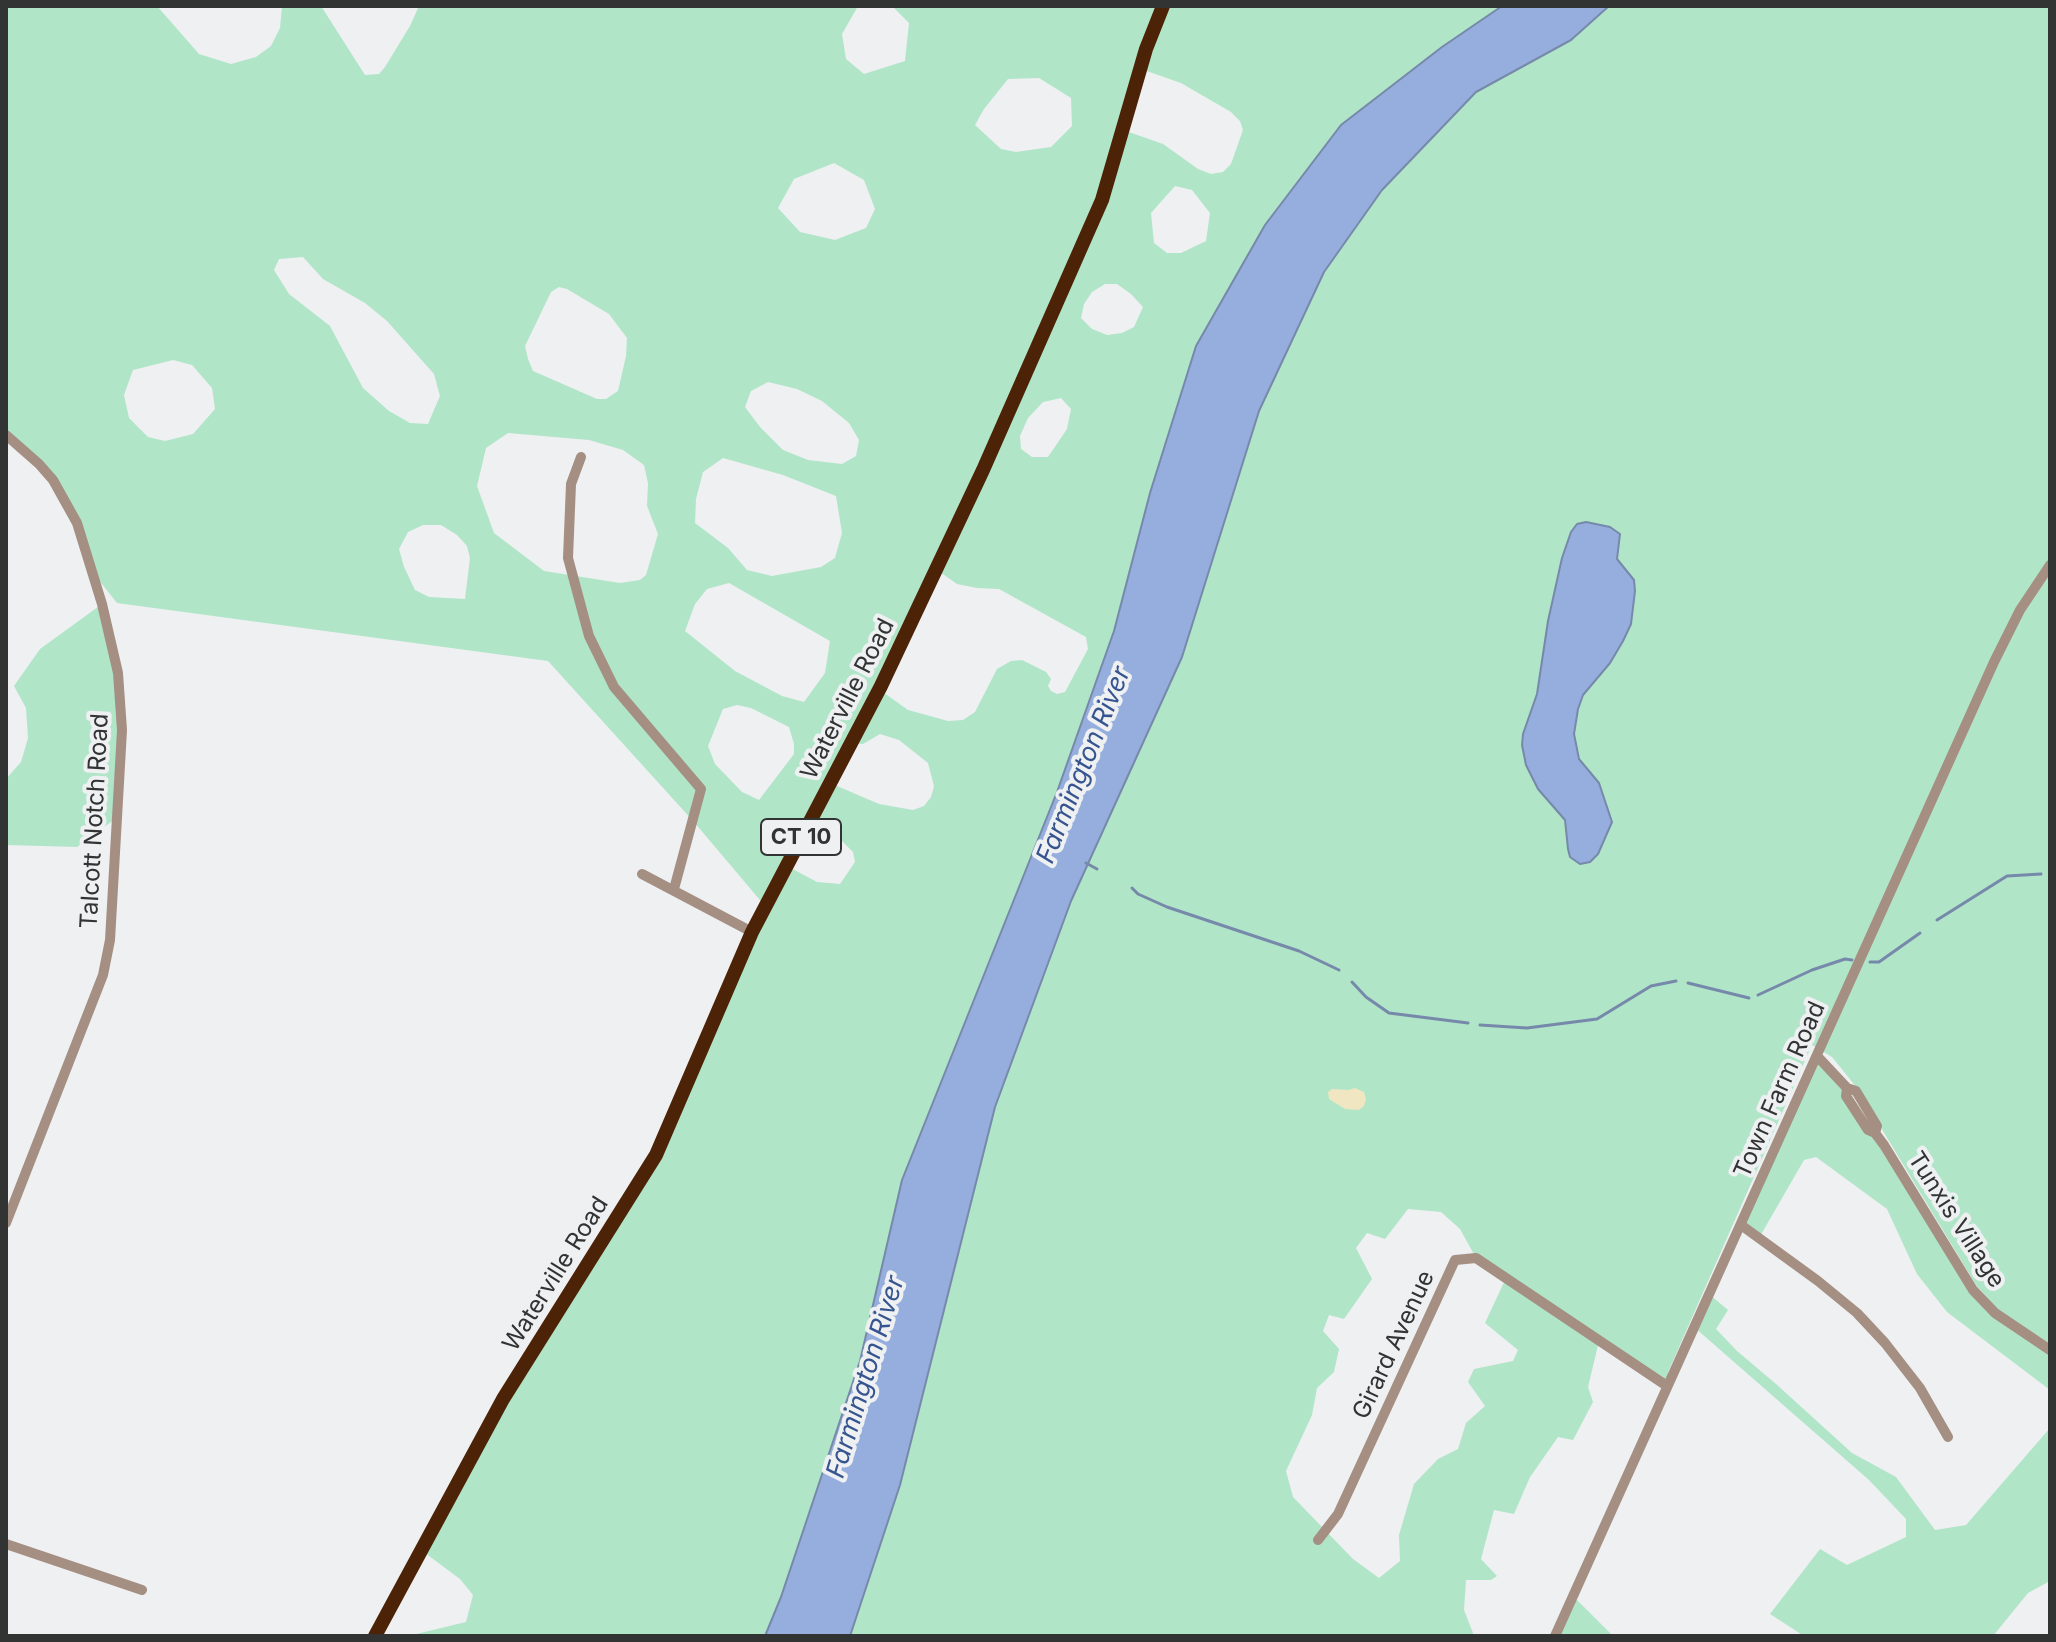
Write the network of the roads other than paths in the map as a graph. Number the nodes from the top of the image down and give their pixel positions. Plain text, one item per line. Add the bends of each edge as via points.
1 (1163, 6) edge
2 (6, 435) edge
3 (581, 457) dead end
4 (2050, 565) edge
5 (642, 874) dead end
6 (674, 889) junction
7 (752, 932) junction
8 (1817, 1056) junction
9 (6, 1223) edge
10 (1741, 1225) junction
11 (2050, 1350) edge
12 (1667, 1386) junction
13 (1948, 1437) dead end
14 (1318, 1540) dead end
15 (6, 1544) edge
16 (142, 1590) dead end
17 (375, 1636) edge
18 (1555, 1636) edge

1 - 7 highway, Waterville Road / CT 10 via 1102,200 989,456 881,686
2 - 9 street, Talcott Notch Road via 53,480 77,523 118,673 122,730 110,940 103,975
3 - 6 street via 571,484 568,558 589,636 614,687 701,789
4 - 8 street, Town Farm Road via 1994,662
5 - 6 street
6 - 7 street
7 - 17 highway, Waterville Road / CT 10 via 656,1155 503,1399
8 - 10 street, Town Farm Road
8 - 11 street, Tunxis Village via 1856,1091 1877,1126 1875,1133 1973,1290 1995,1313
10 - 12 street, Town Farm Road
10 - 13 street via 1857,1313 1920,1388
12 - 14 street, Girard Avenue via 1476,1258 1455,1260 1338,1514
12 - 18 street, Town Farm Road
15 - 16 street

